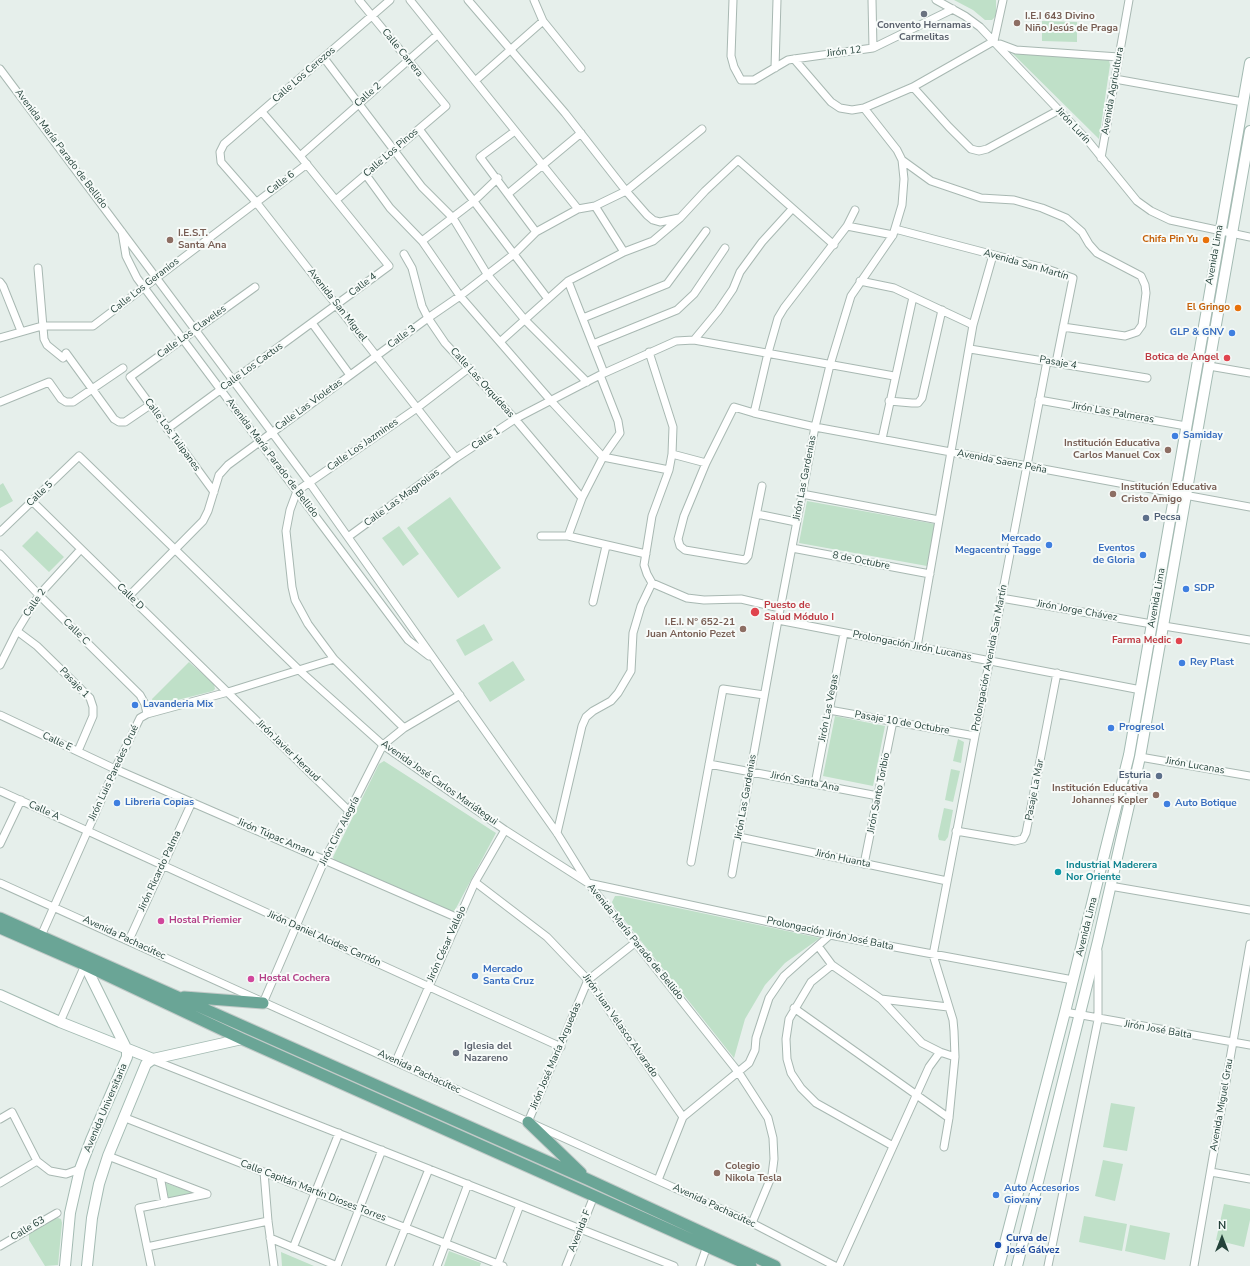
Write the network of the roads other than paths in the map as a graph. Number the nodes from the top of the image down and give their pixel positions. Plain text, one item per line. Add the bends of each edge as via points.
1 (359, 0) edge
2 (390, 0) edge
3 (410, 0) edge
4 (468, 0) edge
5 (534, 0) edge
6 (733, 0) edge
7 (777, 0) edge
8 (872, 0) edge
9 (936, 0) edge
10 (1003, 0) edge
11 (1128, 0) edge
12 (953, 9) junction
13 (372, 15) junction
14 (543, 21) junction
15 (437, 34) junction
16 (994, 41) junction
17 (873, 48) junction
18 (511, 49) junction
19 (1119, 57) junction
20 (324, 58) junction
21 (794, 59) junction
22 (408, 60) junction
23 (1250, 63) edge
24 (581, 68) dead end
25 (775, 68) junction
26 (0, 69) edge
27 (1115, 78) junction
28 (474, 81) junction
29 (913, 87) junction
30 (1243, 102) junction
31 (359, 104) junction
32 (446, 106) joint
33 (864, 108) junction
34 (1059, 110) junction
35 (262, 112) junction
36 (419, 128) junction
37 (702, 128) dead end
38 (515, 131) junction
39 (1250, 131) edge
40 (581, 133) junction
41 (394, 150) junction
42 (220, 152) joint
43 (300, 156) junction
44 (1101, 158) junction
45 (902, 160) junction
46 (307, 164) junction
47 (543, 166) junction
48 (366, 174) junction
49 (498, 178) junction
50 (626, 191) junction
51 (509, 193) junction
52 (336, 200) junction
53 (474, 201) junction
54 (256, 202) junction
55 (595, 206) junction
56 (578, 209) junction
57 (792, 209) junction
58 (855, 210) dead end
59 (453, 217) junction
60 (680, 218) junction
61 (847, 226) junction
62 (122, 230) junction
63 (706, 231) dead end
64 (536, 232) junction
65 (894, 232) junction
66 (1219, 232) junction
67 (1231, 234) junction
68 (1250, 238) edge
69 (422, 241) junction
70 (834, 245) junction
71 (725, 248) dead end
72 (624, 252) junction
73 (404, 254) dead end
74 (514, 254) junction
75 (993, 255) junction
76 (38, 268) dead end
77 (487, 274) junction
78 (157, 276) junction
79 (568, 281) junction
80 (0, 282) edge
81 (860, 282) junction
82 (144, 287) junction
83 (255, 287) dead end
84 (460, 296) junction
85 (913, 297) junction
86 (548, 299) junction
87 (336, 305) junction
88 (942, 310) junction
89 (428, 318) junction
90 (582, 318) junction
91 (525, 320) junction
92 (312, 323) junction
93 (974, 325) junction
94 (42, 326) junction
95 (1063, 327) junction
96 (197, 330) junction
97 (21, 331) junction
98 (0, 338) edge
99 (183, 339) junction
100 (694, 340) junction
101 (501, 341) junction
102 (593, 344) junction
103 (970, 349) junction
104 (649, 352) junction
105 (768, 353) junction
106 (376, 356) junction
107 (1047, 361) junction
108 (1056, 363) junction
109 (830, 365) junction
110 (1209, 366) junction
111 (124, 368) dead end
112 (469, 368) junction
113 (1250, 373) edge
114 (602, 374) junction
115 (350, 375) junction
116 (894, 376) junction
117 (130, 377) joint
118 (1147, 378) dead end
119 (234, 380) junction
120 (587, 382) junction
121 (92, 389) junction
122 (221, 390) junction
123 (1039, 400) junction
124 (889, 401) junction
125 (0, 402) edge
126 (552, 402) junction
127 (150, 405) junction
128 (417, 408) junction
129 (754, 413) junction
130 (515, 420) junction
131 (1186, 426) junction
132 (815, 427) junction
133 (167, 429) junction
134 (272, 432) junction
135 (882, 440) junction
136 (260, 441) junction
137 (951, 452) junction
138 (672, 454) junction
139 (79, 456) joint
140 (604, 457) junction
141 (456, 458) junction
142 (706, 463) junction
143 (1027, 467) junction
144 (669, 470) junction
145 (309, 482) junction
146 (762, 486) dead end
147 (297, 491) junction
148 (214, 492) junction
149 (802, 494) junction
150 (1174, 494) junction
151 (1186, 496) junction
152 (582, 498) junction
153 (32, 501) junction
154 (1250, 507) edge
155 (757, 514) junction
156 (939, 520) junction
157 (796, 522) junction
158 (0, 532) edge
159 (541, 536) dead end
160 (568, 536) junction
161 (348, 537) junction
162 (606, 546) junction
163 (792, 548) junction
164 (81, 549) junction
165 (176, 549) junction
166 (0, 554) edge
167 (646, 554) junction
168 (930, 574) junction
169 (652, 583) junction
170 (39, 595) junction
171 (129, 596) junction
172 (1001, 598) junction
173 (593, 602) dead end
174 (780, 608) junction
175 (778, 620) junction
176 (1152, 624) junction
177 (1164, 626) junction
178 (17, 631) junction
179 (844, 633) junction
180 (1250, 640) edge
181 (917, 647) junction
182 (3, 650) edge
183 (334, 659) junction
184 (989, 660) junction
185 (0, 665) edge
186 (299, 670) junction
187 (444, 672) junction
188 (1057, 674) junction
189 (1141, 690) junction
190 (228, 692) junction
191 (460, 695) junction
192 (764, 695) junction
193 (829, 710) junction
194 (147, 714) junction
195 (0, 715) edge
196 (893, 722) junction
197 (404, 728) junction
198 (975, 736) junction
199 (384, 745) junction
200 (78, 751) junction
201 (1140, 757) junction
202 (709, 764) junction
203 (115, 769) junction
204 (751, 772) junction
205 (1250, 776) edge
206 (815, 784) junction
207 (0, 791) edge
208 (878, 796) junction
209 (20, 800) junction
210 (192, 802) junction
211 (349, 811) junction
212 (504, 830) junction
213 (88, 831) junction
214 (956, 831) junction
215 (557, 834) junction
216 (739, 837) junction
217 (0, 844) edge
218 (325, 859) junction
219 (691, 862) dead end
220 (864, 864) junction
221 (163, 865) junction
222 (732, 874) dead end
223 (947, 881) junction
224 (474, 882) junction
225 (0, 883) edge
226 (588, 883) junction
227 (1110, 886) junction
228 (54, 906) junction
229 (1250, 910) edge
230 (0, 918) edge
231 (458, 918) junction
232 (296, 926) junction
233 (0, 928) edge
234 (830, 935) junction
235 (41, 936) junction
236 (129, 940) junction
237 (1098, 941) junction
238 (636, 942) junction
239 (1250, 944) edge
240 (818, 946) junction
241 (933, 955) junction
242 (87, 961) junction
243 (832, 965) junction
244 (588, 980) junction
245 (1073, 980) junction
246 (428, 986) junction
247 (0, 995) edge
248 (175, 997) junction
249 (881, 999) junction
250 (263, 1003) junction
251 (948, 1006) junction
252 (794, 1008) junction
253 (1065, 1012) junction
254 (1080, 1016) junction
255 (1098, 1020) junction
256 (60, 1022) junction
257 (242, 1039) junction
258 (1233, 1043) junction
259 (1250, 1046) edge
260 (561, 1047) junction
261 (127, 1050) junction
262 (940, 1052) junction
263 (955, 1057) junction
264 (153, 1059) junction
265 (396, 1061) junction
266 (739, 1073) junction
267 (916, 1094) junction
268 (124, 1117) junction
269 (683, 1117) junction
270 (949, 1118) junction
271 (0, 1119) edge
272 (528, 1122) junction
273 (339, 1133) junction
274 (893, 1146) junction
275 (944, 1147) dead end
276 (382, 1150) junction
277 (108, 1156) junction
278 (37, 1161) junction
279 (429, 1168) junction
280 (80, 1169) junction
281 (264, 1172) junction
282 (1211, 1172) junction
283 (160, 1176) junction
284 (587, 1179) junction
285 (1250, 1179) edge
286 (658, 1180) junction
287 (0, 1183) edge
288 (468, 1184) junction
289 (315, 1192) junction
290 (594, 1196) junction
291 (165, 1203) junction
292 (520, 1205) junction
293 (359, 1209) junction
294 (57, 1212) dead end
295 (268, 1221) junction
296 (752, 1223) junction
297 (405, 1228) junction
298 (580, 1229) junction
299 (270, 1238) junction
300 (445, 1243) junction
301 (0, 1246) edge
302 (707, 1246) junction
303 (147, 1247) junction
304 (293, 1248) junction
305 (501, 1265) edge
306 (65, 1266) edge
307 (87, 1266) edge
308 (151, 1266) edge
309 (274, 1266) edge
310 (337, 1266) edge
311 (390, 1266) edge
312 (437, 1266) edge
313 (566, 1266) edge
314 (674, 1266) edge
315 (700, 1266) edge
316 (751, 1266) edge
317 (775, 1266) edge
318 (835, 1266) edge
319 (839, 1266) edge
320 (999, 1266) edge
321 (1017, 1266) edge
322 (1048, 1266) edge
323 (1194, 1266) edge

1 - 13 street, Calle Carrera
2 - 13 street, Calle Los Cerezos
3 - 15 street
4 - 18 street
5 - 14 street
6 - 25 street, Jirón 12 via 731,56 741,80 754,80
7 - 25 street
8 - 17 street
9 - 12 street, Jirón Lurín
10 - 16 street
11 - 19 street, Avenida Agricultura
12 - 16 street, Jirón Lurín via 980,27
12 - 17 street, Jirón 12
13 - 20 street, Calle Los Cerezos
13 - 22 street, Calle Carrera
14 - 18 street
14 - 24 street
15 - 22 street, Calle 2
15 - 28 street
16 - 19 street via 1016,50
16 - 29 street
16 - 34 street, Jirón Lurín
17 - 21 street, Jirón 12
18 - 28 street
18 - 40 street
19 - 27 street, Avenida Agricultura
20 - 31 street
20 - 35 street, Calle Los Cerezos
21 - 25 street, Jirón 12
21 - 33 street via 831,102 840,108
22 - 31 street, Calle 2
22 - 32 street, Calle Carrera
23 - 30 main road, Avenida Lima
26 - 62 street, Avenida María Parado de Bellido
27 - 30 street
27 - 44 street, Avenida Agricultura
28 - 38 street
29 - 33 street
29 - 34 street via 971,149 979,151
30 - 66 main road, Avenida Lima
31 - 41 street
31 - 43 street, Calle 2
32 - 36 street, Calle Los Pinos
33 - 45 street, Jirón Las Gardenias
34 - 44 street, Jirón Lurín
35 - 42 street, Calle Los Cerezos via 224,144
35 - 43 street
36 - 41 street, Calle Los Pinos
36 - 53 street
37 - 50 street, Calle 3
38 - 47 street
38 - 49 street via 480,157
39 - 67 main road, Avenida Lima
40 - 47 street
40 - 50 street
41 - 48 street, Calle Los Pinos
41 - 59 street via 422,187
42 - 54 street, Avenida San Miguel via 221,162
43 - 46 street
44 - 66 street, Jirón Lurín via 1137,201 1151,211 1170,220
45 - 65 street, Jirón Las Gardenias via 902,205
45 - 95 street via 931,181 981,198 1014,200 1066,218 1082,232 1098,253 1141,276 1146,293 1142,325 1137,332 1125,336
46 - 52 street
46 - 54 street, Calle 6
47 - 51 street
47 - 56 street
48 - 52 street, Calle Los Pinos
48 - 69 street via 390,208
49 - 51 street
49 - 53 street
50 - 55 street, Calle 3
50 - 60 street via 653,220 660,222
51 - 64 street
52 - 87 street, Calle 4 via 389,266
53 - 59 street
53 - 74 street
54 - 78 street, Calle Los Geranios
54 - 87 street, Avenida San Miguel
55 - 56 street, Calle 3
55 - 72 street
56 - 64 street, Calle 3
57 - 60 street via 738,160
57 - 70 street
57 - 100 street via 762,242 740,272 733,289 718,311
58 - 61 street
59 - 69 street
59 - 77 street
60 - 72 street via 653,241
61 - 65 street, Avenida San Martín
61 - 70 street
62 - 78 street, Avenida María Parado de Bellido
62 - 82 street, Avenida María Parado de Bellido via 126,256
63 - 90 street via 667,284
64 - 74 street, Calle 3
65 - 75 street, Avenida San Martín
65 - 81 street, Jirón Las Gardenias
66 - 67 street, Jirón Lurín
66 - 131 main road, Avenida Lima
67 - 68 street, Jirón Lurín
67 - 110 main road, Avenida Lima
69 - 84 street
70 - 105 street via 784,308 778,318
71 - 102 street via 694,294 677,310
72 - 79 street
73 - 89 street, Calle Las Orquídeas via 414,273
74 - 77 street, Calle 3
74 - 86 street
75 - 93 street
75 - 95 street, Avenida San Martín via 1073,278
76 - 94 street
77 - 84 street, Calle 3
77 - 91 street
78 - 82 street, Calle Los Geranios
78 - 96 street, Avenida María Parado de Bellido
79 - 86 street
79 - 90 street
80 - 97 street
81 - 85 street via 889,287
81 - 109 street, Jirón Las Gardenias via 851,296
82 - 94 street, Calle Los Geranios via 93,326
82 - 99 street, Avenida María Parado de Bellido
83 - 96 street, Calle Los Claveles
84 - 89 street, Calle 3
84 - 101 street
85 - 88 street
85 - 116 street
86 - 91 street
87 - 92 street, Calle Los Cactus
87 - 106 street, Avenida San Miguel
88 - 93 street
88 - 124 street via 922,398 912,403
89 - 106 street, Calle 3
89 - 112 street, Calle Las Orquídeas via 445,343
90 - 102 street
91 - 101 street
91 - 120 street
92 - 115 street
92 - 119 street, Calle Los Cactus
93 - 103 street
94 - 97 street
94 - 121 street via 47,346 65,355
95 - 108 street, Avenida San Martín
96 - 99 street, Calle Los Claveles
96 - 119 street, Avenida María Parado de Bellido
97 - 98 street
99 - 117 street, Calle Los Claveles
99 - 122 street, Avenida María Parado de Bellido
100 - 104 street, Calle 1 via 676,341
100 - 105 street, Calle 1
101 - 126 street
102 - 114 street
103 - 107 street, Pasaje 4
103 - 137 street
104 - 114 street, Calle 1
104 - 138 street via 673,427
105 - 109 street, Calle 1
105 - 129 street
106 - 115 street, Calle Las Violetas
106 - 128 street, Avenida San Miguel
107 - 108 street, Pasaje 4
107 - 123 street, Prolongación Avenida San Martín
108 - 118 street, Pasaje 4
109 - 116 street, Calle 1
109 - 132 street, Jirón Las Gardenias
110 - 113 street
110 - 151 main road, Avenida Lima
111 - 121 street
112 - 128 street
112 - 130 street, Calle Las Orquídeas
114 - 120 street, Calle 1
114 - 140 street via 620,433
115 - 134 street, Calle Las Violetas
116 - 124 street
117 - 127 street, Calle Los Tulipanes
119 - 122 street, Calle Los Cactus
119 - 134 street, Avenida María Parado de Bellido
120 - 126 street, Calle 1
121 - 125 street via 73,402 66,402 60,399 49,382
121 - 127 street via 114,419 120,422 125,422
122 - 133 street, Calle Los Cactus
122 - 136 street, Avenida María Parado de Bellido
123 - 131 street, Jirón Las Palmeras
123 - 143 street, Prolongación Avenida San Martín
124 - 135 street
126 - 130 street, Calle 1
126 - 140 street
127 - 133 street, Calle Los Tulipanes
128 - 141 street, Avenida San Miguel
128 - 145 street, Calle Los Jazmines
129 - 132 street, Avenida Saenz Peña
129 - 142 street, Avenida Saenz Peña via 734,407
130 - 141 street, Calle 1
130 - 152 street, Calle Las Orquídeas
131 - 150 main road, Avenida Lima
132 - 135 street, Avenida Saenz Peña
132 - 149 street, Jirón Las Gardenias
133 - 148 street, Calle Los Tulipanes
134 - 136 street, Calle Las Violetas
134 - 145 street, Avenida María Parado de Bellido
135 - 137 street, Avenida Saenz Peña
136 - 147 street, Avenida María Parado de Bellido
136 - 148 street, Calle Las Violetas via 228,465 219,475
137 - 143 street, Avenida Saenz Peña
137 - 156 street
138 - 142 street
138 - 144 street
139 - 153 street, Calle 5
139 - 165 street, Avenida José Carlos Mariátegui
140 - 144 street
140 - 152 street
141 - 161 street, Calle Las Magnolias
142 - 155 street via 684,516 678,538 680,546 685,550 745,560
143 - 150 street, Avenida Saenz Peña
143 - 172 street, Prolongación Avenida San Martín
144 - 167 street via 652,516
145 - 147 street
145 - 161 street, Avenida María Parado de Bellido
146 - 155 street
147 - 183 street via 286,532 295,600 308,624
147 - 187 street, Avenida María Parado de Bellido via 408,640 428,654
148 - 165 street, Calle Las Violetas via 203,520
149 - 156 street
149 - 157 street, Jirón Las Gardenias
150 - 151 street, Avenida Saenz Peña
150 - 176 main road, Avenida Lima
151 - 154 street, Avenida Saenz Peña
151 - 177 main road, Avenida Lima
152 - 160 street
153 - 158 street, Calle 5
153 - 164 street, Calle D
155 - 157 street
156 - 168 street
157 - 163 street, Jirón Las Gardenias
159 - 160 street
160 - 162 street
161 - 187 street, Avenida María Parado de Bellido
162 - 167 street
162 - 173 street
163 - 168 street, 8 de Octubre
163 - 174 street, Jirón Las Gardenias
164 - 170 street, Calle 2
164 - 171 street, Calle D
165 - 171 street, Calle Las Violetas
165 - 186 street, Avenida José Carlos Mariátegui
166 - 170 street, Calle C
167 - 169 street via 644,565
168 - 181 street
169 - 174 street via 687,598 741,599
169 - 215 street via 633,632 631,671 618,693 586,717 582,726
170 - 178 street, Calle 2
170 - 194 street, Calle C via 140,695
171 - 190 street, Calle D
172 - 176 street, Jirón Jorge Chávez
172 - 184 street, Prolongación Avenida San Martín
174 - 175 street, Jirón Las Gardenias
175 - 179 street, Prolongación Jirón Lucanas
175 - 192 street, Jirón Las Gardenias
176 - 189 main road, Avenida Lima
177 - 180 street
177 - 201 main road, Avenida Lima
178 - 182 street, Calle 2
178 - 200 street, Pasaje 1 via 37,646 90,698 93,716
179 - 181 street, Prolongación Jirón Lucanas
179 - 193 street, Jirón Las Vegas
181 - 184 street, Prolongación Jirón Lucanas
182 - 185 street, Calle 2
183 - 186 street
183 - 197 street
184 - 188 street, Prolongación Jirón Lucanas
184 - 198 street, Prolongación Avenida San Martín
186 - 190 street
186 - 199 street, Avenida José Carlos Mariátegui
187 - 191 street, Avenida María Parado de Bellido
188 - 189 street, Prolongación Jirón Lucanas
188 - 214 street, Pasaje La Mar via 1023,839 1015,841
189 - 245 main road, Avenida Lima via 1129,755
190 - 194 street
190 - 211 street, Jirón Javier Heraud
191 - 197 street, Jirón Ciro Alegría
191 - 215 street, Avenida María Parado de Bellido
192 - 202 street via 723,689
192 - 204 street, Jirón Las Gardenias
193 - 196 street, Pasaje 10 de Octubre
193 - 206 street, Jirón Las Vegas
194 - 203 street, Jirón Luis Paredes Orué via 136,724
195 - 200 street, Calle E
196 - 198 street, Pasaje 10 de Octubre
196 - 208 street, Jirón Santo Toribio
197 - 199 street, Jirón Ciro Alegría
198 - 214 street, Prolongación Avenida San Martín
199 - 211 street, Jirón Ciro Alegría
199 - 212 street, Avenida José Carlos Mariátegui
200 - 203 street, Calle E
201 - 205 street, Jirón Lucanas
201 - 227 main road, Avenida Lima
202 - 204 street, Jirón Santa Ana
202 - 219 street
203 - 210 street, Jirón Túpac Amaru
203 - 213 street, Jirón Luis Paredes Orué
204 - 206 street, Jirón Santa Ana
204 - 216 street, Jirón Las Gardenias
206 - 208 street, Jirón Santa Ana
207 - 209 street, Calle A
208 - 220 street, Jirón Santo Toribio
209 - 213 street, Calle A
209 - 217 street
210 - 218 street, Jirón Túpac Amaru
210 - 221 street, Jirón Ricardo Palma
211 - 218 street, Jirón Ciro Alegría
212 - 224 street, Jirón César Vallejo
212 - 226 street, Avenida José Carlos Mariátegui
213 - 221 street, Jirón Daniel Alcides Carrión
213 - 228 street, Jirón Luis Paredes Orué
214 - 223 street, Prolongación Avenida San Martín
215 - 226 street, Avenida María Parado de Bellido
216 - 220 street, Jirón Huanta
216 - 222 street, Jirón Las Gardenias
218 - 231 street, Jirón Túpac Amaru
218 - 232 street, Jirón Ciro Alegría
220 - 223 street, Jirón Huanta
221 - 232 street, Jirón Daniel Alcides Carrión
221 - 236 street, Jirón Ricardo Palma
223 - 241 street, Prolongación Avenida San Martín
224 - 231 street, Jirón César Vallejo
224 - 244 street, Jirón Juan Velasco Alvarado via 547,937
225 - 228 street, Avenida Pachacútec
226 - 234 street, Prolongación Jirón José Balta
226 - 238 street, Avenida María Parado de Bellido
227 - 229 street
227 - 237 main road, Avenida Lima
228 - 235 street, Jirón Luis Paredes Orué
228 - 236 street, Avenida Pachacútec
230 - 235 main road
231 - 246 street, Jirón César Vallejo
232 - 246 street, Jirón Daniel Alcides Carrión
232 - 250 street, Jirón Ciro Alegría
233 - 242 main road
234 - 240 street
234 - 241 street, Prolongación Jirón José Balta
235 - 242 main road
236 - 250 street, Avenida Pachacútec
237 - 254 main road, Avenida Lima
237 - 255 street, Avenida Lima
238 - 244 street, Jirón José María Arguedas
238 - 266 street, Avenida María Parado de Bellido
239 - 258 street, Avenida Miguel Grau
240 - 243 street
240 - 266 street via 784,976 769,998 756,1038 756,1050 749,1064
241 - 245 street, Prolongación Jirón José Balta
241 - 251 street
242 - 248 main road
242 - 256 street
242 - 257 main road
242 - 261 main road, Avenida Universitaria
243 - 249 street
243 - 252 street via 811,982
244 - 260 street, Jirón José María Arguedas
244 - 269 street, Jirón Juan Velasco Alvarado
245 - 253 main road, Avenida Lima
246 - 260 street, Jirón Daniel Alcides Carrión
246 - 265 street, Jirón César Vallejo
247 - 256 main road
248 - 250 main road
248 - 284 main road
249 - 251 street
249 - 262 street via 922,1043
250 - 265 street, Avenida Pachacútec
251 - 263 street via 953,1020
252 - 267 street
252 - 274 street via 789,1019 786,1039 787,1059 791,1073 801,1088 816,1103
253 - 254 street, Jirón José Balta
253 - 320 main road, Avenida Lima
254 - 255 street, Jirón José Balta
254 - 321 main road, Avenida Lima
255 - 258 street, Jirón José Balta
255 - 322 street, Avenida Lima
256 - 261 main road
257 - 264 main road
257 - 290 main road
258 - 259 street, Jirón José Balta
258 - 282 street, Avenida Miguel Grau
260 - 272 street, Jirón José María Arguedas
261 - 264 main road
261 - 280 main road, Avenida Universitaria via 127,1057
262 - 263 street
262 - 267 street via 929,1067
263 - 270 street
264 - 268 main road, Avenida Universitaria via 146,1064
264 - 273 street
265 - 272 street, Avenida Pachacútec
266 - 269 street
266 - 296 street, Avenida María Parado de Bellido via 768,1118 773,1138 772,1175
267 - 270 street
267 - 274 street
268 - 277 main road, Avenida Universitaria
268 - 281 street, Calle Capitán Martín Dioses Torres
269 - 286 street
270 - 275 street
271 - 278 street via 12,1112
272 - 284 main road
272 - 286 street, Avenida Pachacútec
273 - 276 street
273 - 289 street
274 - 319 street
276 - 279 street
276 - 293 street
277 - 283 street
277 - 307 main road, Avenida Universitaria via 92,1218
278 - 280 street via 50,1171 58,1173 73,1173
278 - 287 street
279 - 288 street
279 - 297 street
280 - 306 main road, Avenida Universitaria via 70,1213
281 - 289 street, Calle Capitán Martín Dioses Torres
281 - 295 street
282 - 285 street
282 - 323 street, Avenida Miguel Grau
283 - 291 street
283 - 291 street via 207,1194
284 - 317 main road
286 - 296 street, Avenida Pachacútec
288 - 292 street
288 - 300 street
289 - 293 street, Calle Capitán Martín Dioses Torres
289 - 304 street
290 - 298 street, Avenida F
290 - 302 main road
291 - 303 street via 139,1208
292 - 298 street
292 - 305 street
293 - 297 street, Calle Capitán Martín Dioses Torres
293 - 310 street
294 - 301 street, Calle 63
295 - 299 street
295 - 303 street
296 - 318 street, Avenida Pachacútec
297 - 300 street, Calle Capitán Martín Dioses Torres
297 - 311 street
298 - 313 street, Avenida F
298 - 314 street
299 - 304 street
299 - 309 street
300 - 305 street, Calle Capitán Martín Dioses Torres
300 - 312 street
302 - 315 street
302 - 316 main road
303 - 308 street
304 - 310 street

